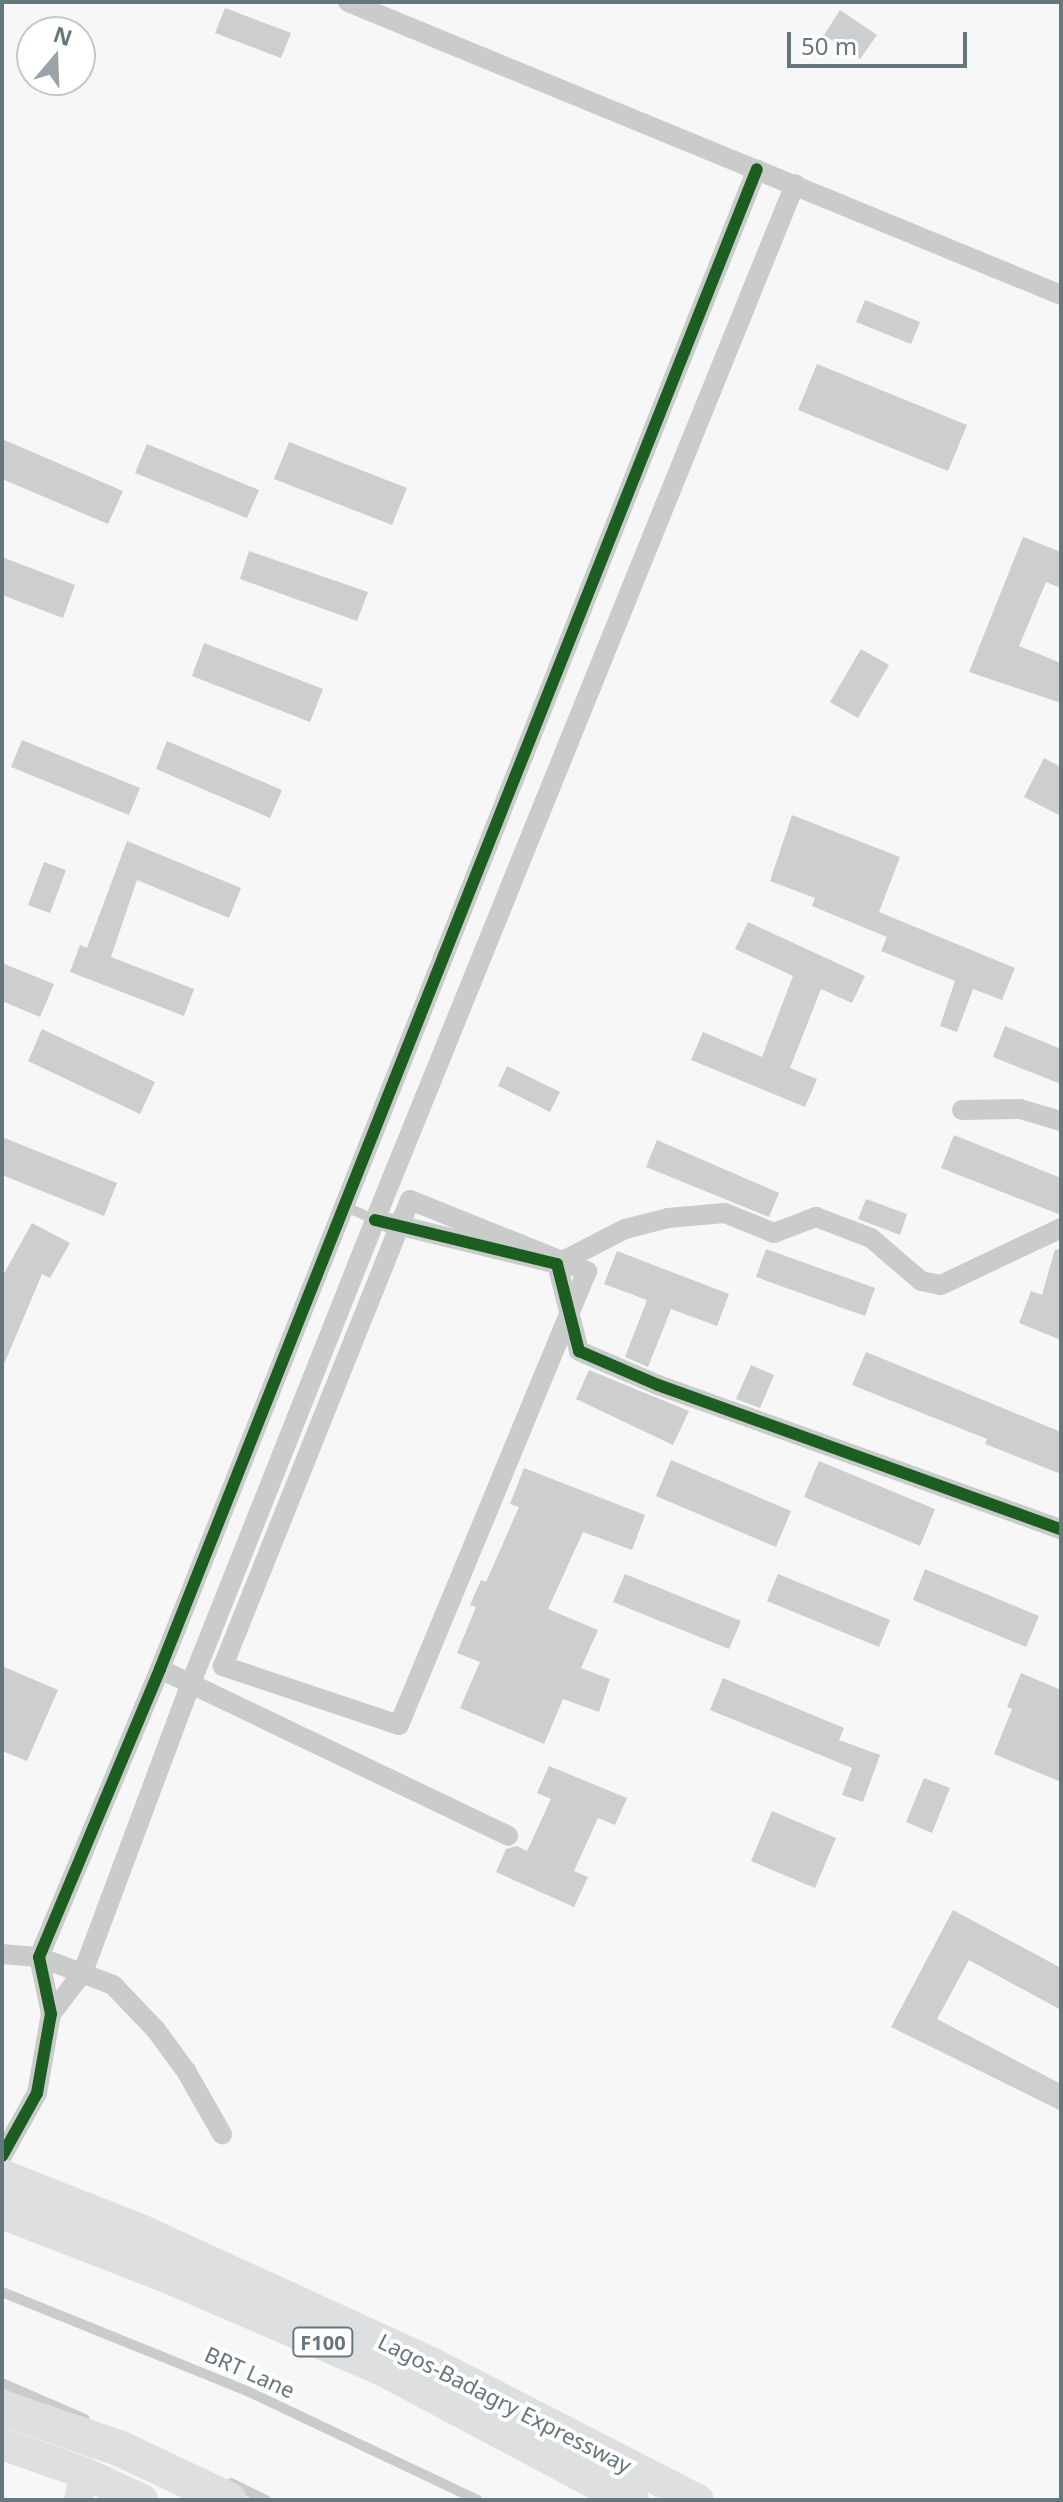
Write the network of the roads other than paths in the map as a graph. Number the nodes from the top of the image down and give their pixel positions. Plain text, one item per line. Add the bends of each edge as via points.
1 (348, 2) edge
2 (757, 169) junction
3 (795, 184) junction
4 (1061, 295) edge
5 (962, 1110) dead end
6 (1061, 1121) edge
7 (344, 1206) junction
8 (375, 1220) junction
9 (1061, 1228) edge
10 (557, 1264) junction
11 (1061, 1529) edge
12 (223, 1666) joint
13 (160, 1669) junction
14 (191, 1683) junction
15 (508, 1836) dead end
16 (2, 1954) edge
17 (39, 1957) junction
18 (83, 1972) junction
19 (51, 2014) junction
20 (222, 2134) dead end
21 (2, 2156) edge
22 (2, 2175) edge
23 (2, 2211) edge
24 (2, 2292) edge
25 (2, 2383) edge
26 (2, 2408) edge
27 (90, 2421) dead end
28 (2, 2444) edge
29 (81, 2487) edge
30 (223, 2488) edge
31 (142, 2500) edge
32 (266, 2500) edge
33 (478, 2500) edge
34 (631, 2500) edge
35 (698, 2500) edge

1 - 2 street
2 - 3 street
2 - 7 street
3 - 4 street
3 - 8 street
5 - 6 street via 1020,1109
7 - 8 lane
7 - 13 street
8 - 10 street
8 - 14 street
9 - 10 street via 941,1285 921,1281 871,1238 816,1217 774,1233 725,1213 668,1218 625,1229
10 - 11 street via 579,1351 658,1385
12 - 12 street via 399,1725 587,1271 410,1200
13 - 14 street
13 - 17 street
14 - 15 street
14 - 18 street
16 - 17 street
17 - 18 street
17 - 19 street
18 - 19 street
18 - 20 street via 113,1985 156,2030
19 - 21 street via 37,2093
22 - 35 main road, Lagos-Badagry Expressway via 143,2231 431,2363
23 - 34 highway, Lagos-Badagry Expressway / F100 via 381,2367
24 - 33 lane, BRT Lane via 247,2391
25 - 27 lane
26 - 30 highway
28 - 29 main road
29 - 31 main road
30 - 32 lane

